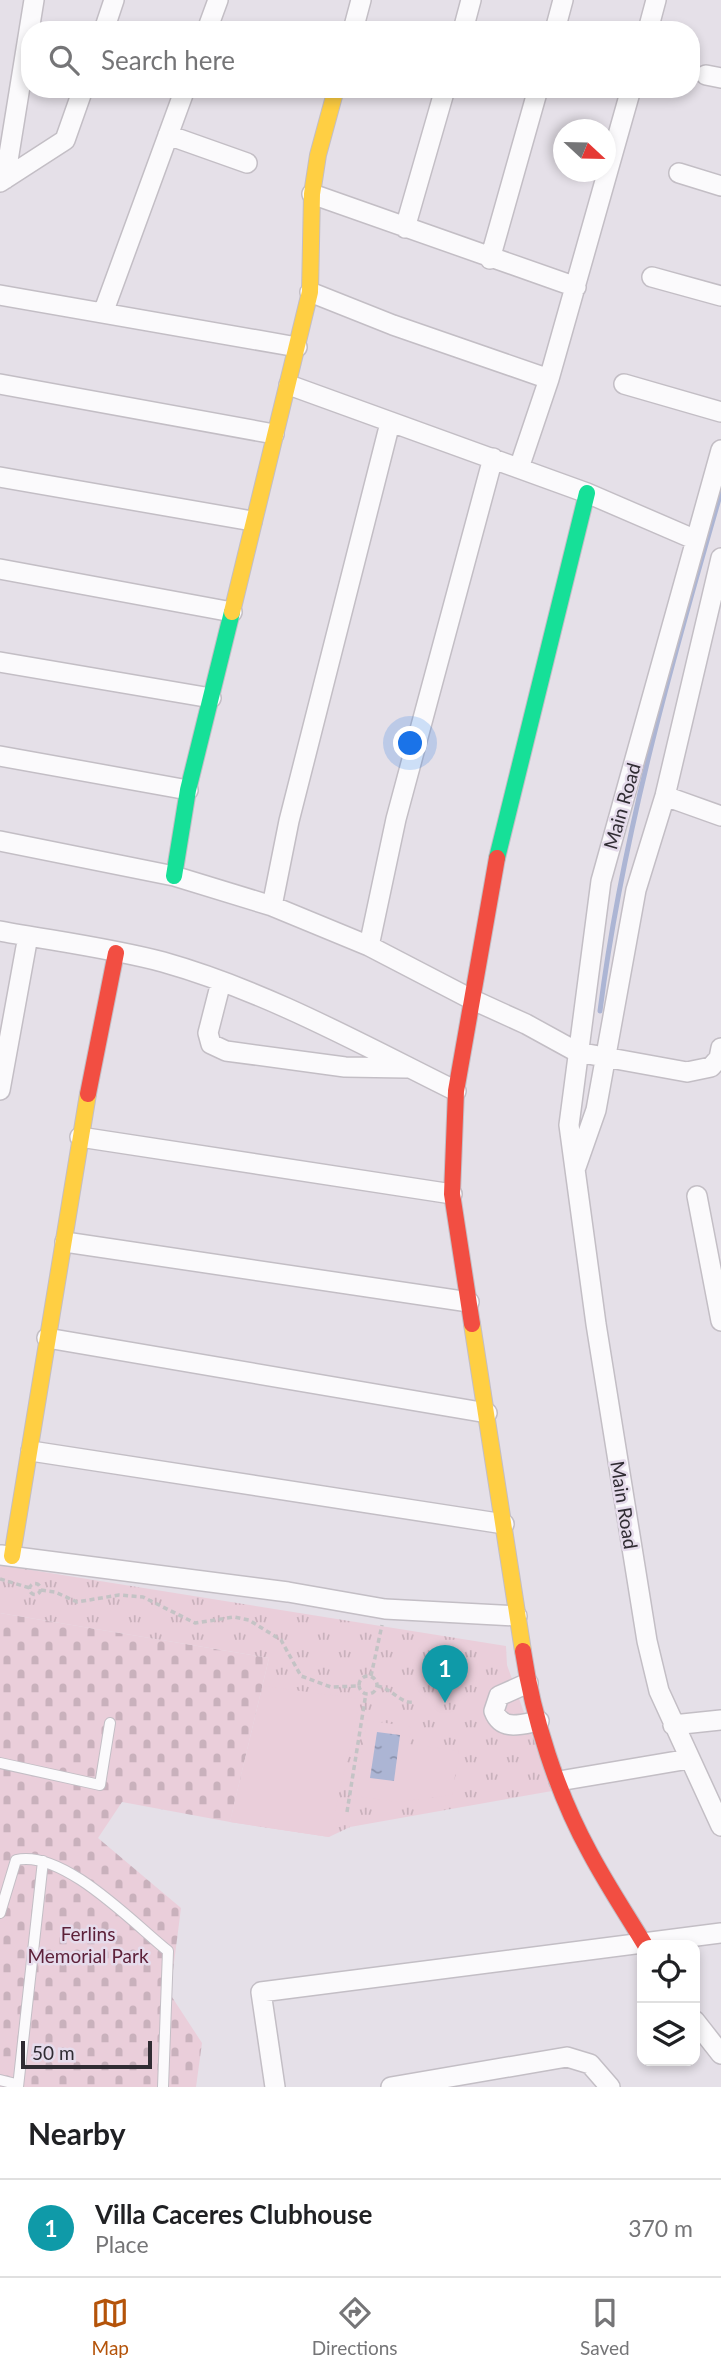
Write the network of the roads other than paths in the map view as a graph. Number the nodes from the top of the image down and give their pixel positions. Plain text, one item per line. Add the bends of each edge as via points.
1 (34, 0) edge
2 (114, 0) edge
3 (218, 0) edge
4 (361, 0) edge
5 (471, 0) edge
6 (563, 0) edge
7 (656, 0) edge
8 (30, 21) edge
9 (107, 21) edge
10 (210, 21) edge
11 (355, 21) edge
12 (465, 21) edge
13 (557, 21) edge
14 (650, 21) edge
15 (21, 74) edge
16 (80, 98) edge
17 (183, 98) edge
18 (334, 98) edge
19 (442, 98) edge
20 (535, 98) edge
21 (628, 98) edge
22 (169, 135) junction
23 (247, 163) dead end
24 (679, 173) dead end
25 (2, 181) edge
26 (721, 186) edge
27 (313, 194) junction
28 (405, 228) junction
29 (491, 258) junction
30 (652, 277) dead end
31 (576, 286) junction
32 (310, 292) junction
33 (0, 295) edge
34 (721, 296) edge
35 (103, 313) junction
36 (298, 347) junction
37 (549, 379) junction
38 (0, 384) edge
39 (624, 384) dead end
40 (289, 386) junction
41 (721, 412) edge
42 (390, 422) junction
43 (274, 434) junction
44 (721, 450) edge
45 (493, 458) junction
46 (519, 468) junction
47 (0, 477) edge
48 (587, 493) junction
49 (252, 521) junction
50 (696, 540) junction
51 (721, 558) edge
52 (0, 569) edge
53 (232, 612) junction
54 (0, 662) edge
55 (211, 698) junction
56 (0, 756) edge
57 (188, 790) junction
58 (665, 796) junction
59 (721, 817) edge
60 (0, 841) edge
61 (174, 876) junction
62 (272, 906) junction
63 (0, 931) edge
64 (27, 936) junction
65 (369, 946) junction
66 (116, 953) junction
67 (221, 982) junction
68 (471, 999) junction
69 (721, 1048) edge
70 (577, 1052) junction
71 (607, 1058) junction
72 (410, 1068) junction
73 (0, 1090) edge
74 (456, 1091) junction
75 (80, 1137) junction
76 (574, 1171) junction
77 (452, 1194) junction
78 (697, 1196) dead end
79 (65, 1242) junction
80 (469, 1302) junction
81 (721, 1321) edge
82 (47, 1338) junction
83 (487, 1413) junction
84 (31, 1451) junction
85 (504, 1524) junction
86 (6, 1555) edge
87 (517, 1616) junction
88 (528, 1683) junction
89 (721, 1720) edge
90 (539, 1721) junction
91 (110, 1723) dead end
92 (673, 1726) junction
93 (689, 1759) junction
94 (0, 1763) edge
95 (559, 1781) junction
96 (721, 1826) edge
97 (43, 1861) junction
98 (0, 1913) edge
99 (721, 1933) edge
100 (642, 1940) edge
101 (672, 1940) edge
102 (637, 1945) edge
103 (700, 2027) edge
104 (721, 2054) edge
105 (0, 2080) edge
106 (17, 2086) edge
107 (163, 2087) edge
108 (275, 2087) edge
109 (391, 2087) edge
110 (610, 2087) edge

1 - 8 street
2 - 9 street
3 - 10 street
4 - 11 street
5 - 12 street
6 - 13 street
7 - 14 street
15 - 25 street
16 - 25 street via 65,140
17 - 22 street
18 - 27 street
19 - 28 street
20 - 29 street
21 - 31 street
22 - 23 street
22 - 35 street
24 - 26 street
27 - 28 street
27 - 32 street
28 - 29 street
29 - 31 street
30 - 34 street
31 - 37 street
32 - 36 street
32 - 37 street
33 - 35 street
35 - 36 street
36 - 40 street
37 - 46 street
38 - 43 street
39 - 41 street
40 - 42 street
40 - 43 street
42 - 45 street
42 - 62 street via 289,821
43 - 49 street
44 - 50 street, Main Road
45 - 46 street
45 - 65 street via 396,818
46 - 48 street
47 - 49 street
48 - 50 street
48 - 68 street via 496,863
49 - 53 street
50 - 70 street, Main Road via 601,881
51 - 58 street, Main Road
52 - 53 street
53 - 55 street
54 - 55 street
55 - 57 street
56 - 57 street
57 - 61 street
58 - 59 street
58 - 71 street, Main Road via 636,890
60 - 61 street
61 - 62 street
62 - 65 street
63 - 64 street
64 - 66 street
64 - 73 street
65 - 68 street
66 - 67 street via 162,962
66 - 75 street
67 - 72 street via 339,1030
67 - 72 street via 208,1033 211,1044 226,1051 345,1067
68 - 70 street
68 - 74 street
69 - 71 street via 711,1067 687,1072
70 - 71 street
70 - 76 street, Main Road via 569,1125
71 - 76 street, Main Road via 597,1110
72 - 74 street
74 - 77 street
75 - 77 street
75 - 79 street
76 - 92 street, Main Road via 631,1552 659,1691
77 - 80 street
78 - 81 street
79 - 80 street
79 - 82 street
80 - 83 street
82 - 83 street
82 - 84 street
83 - 85 street
84 - 85 street
84 - 86 street
85 - 87 street
86 - 87 street via 385,1609
87 - 88 street
88 - 90 street
88 - 90 street via 503,1692 494,1711 499,1721 510,1726
89 - 92 street
90 - 95 street
91 - 94 lane via 100,1785
92 - 93 street, Main Road
93 - 95 street
93 - 96 street, Main Road
95 - 100 street via 589,1852
97 - 98 lane via 16,1860
97 - 106 lane
97 - 107 lane via 70,1872 168,1951
99 - 101 street
102 - 108 street via 261,1992
103 - 104 street
105 - 106 lane
109 - 110 street via 567,2057 590,2064

